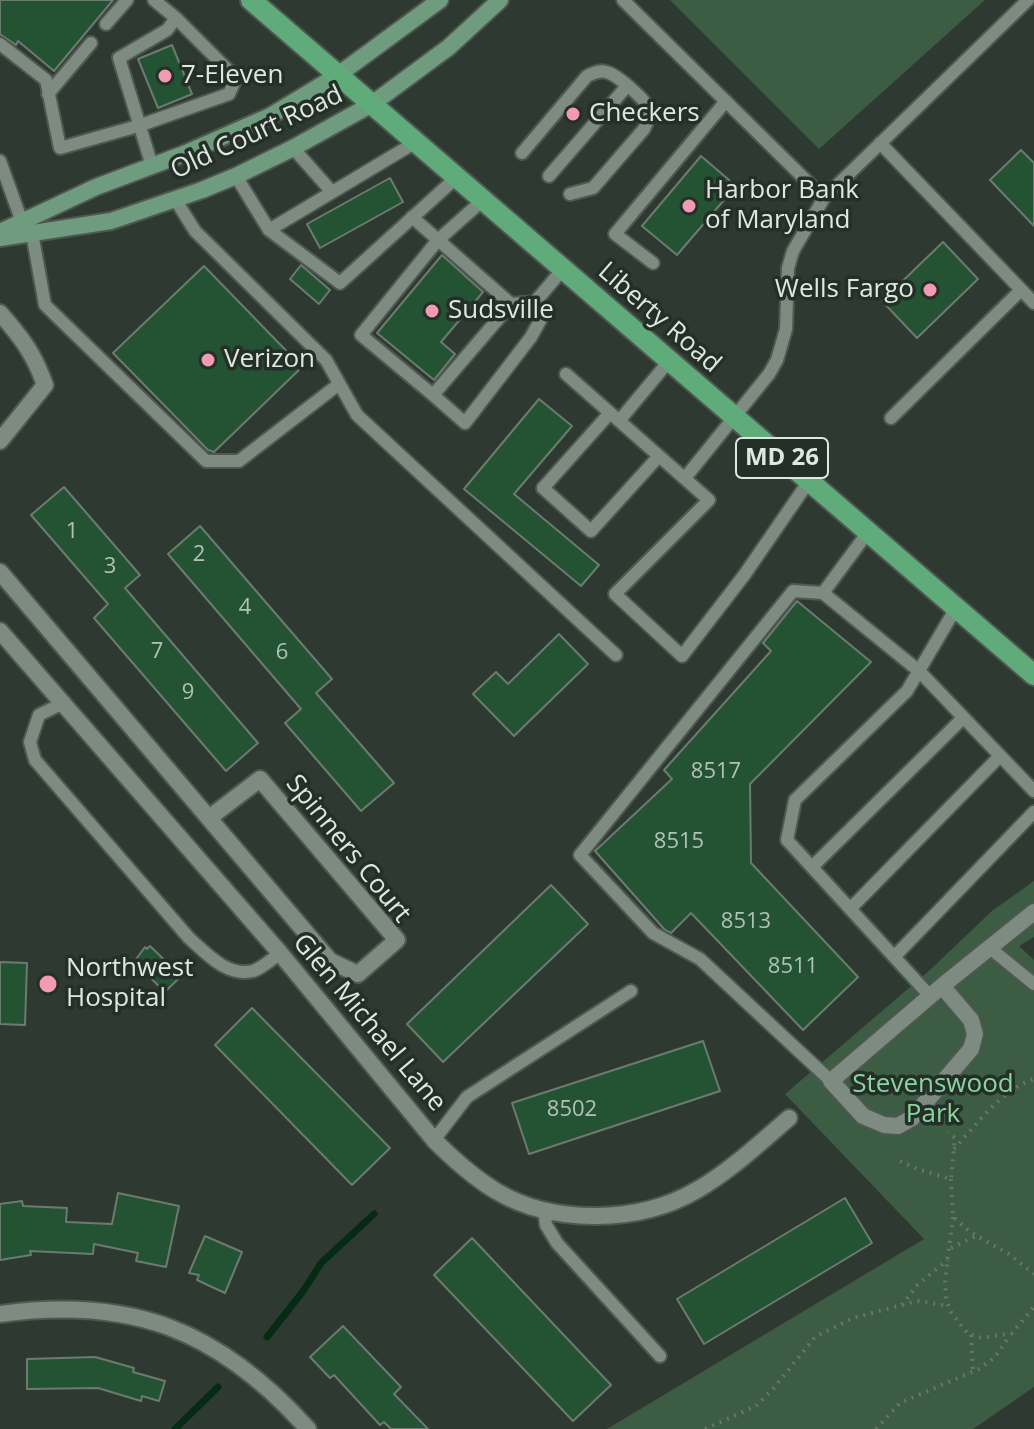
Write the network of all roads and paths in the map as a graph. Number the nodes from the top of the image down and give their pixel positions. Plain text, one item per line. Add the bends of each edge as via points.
1 (127, 0) edge
2 (154, 0) edge
3 (440, 0) edge
4 (500, 0) edge
5 (623, 0) edge
6 (1028, 0) edge
7 (253, 1) edge
8 (176, 18) junction
9 (106, 24) dead end
10 (91, 43) dead end
11 (0, 44) edge
12 (338, 75) junction
13 (627, 86) junction
14 (48, 94) junction
15 (726, 101) junction
16 (372, 104) junction
17 (138, 126) junction
18 (416, 142) junction
19 (880, 143) junction
20 (293, 148) junction
21 (522, 153) dead end
22 (0, 161) edge
23 (152, 166) junction
24 (236, 176) junction
25 (549, 176) dead end
26 (457, 177) junction
27 (332, 192) junction
28 (570, 194) dead end
29 (824, 198) junction
30 (175, 199) junction
31 (483, 200) junction
32 (412, 217) junction
33 (27, 227) junction
34 (269, 230) junction
35 (0, 232) edge
36 (0, 238) edge
37 (438, 240) junction
38 (653, 263) dead end
39 (563, 269) junction
40 (1021, 290) junction
41 (535, 302) junction
42 (1034, 303) edge
43 (511, 304) junction
44 (0, 313) edge
45 (669, 361) junction
46 (566, 374) dead end
47 (339, 384) junction
48 (433, 395) junction
49 (615, 417) junction
50 (735, 418) junction
51 (891, 418) dead end
52 (0, 441) edge
53 (659, 456) junction
54 (685, 478) junction
55 (809, 481) junction
56 (868, 532) junction
57 (0, 572) edge
58 (823, 593) junction
59 (956, 608) junction
60 (0, 631) edge
61 (616, 655) dead end
62 (919, 671) junction
63 (1034, 675) edge
64 (63, 703) junction
65 (963, 718) junction
66 (1000, 756) junction
67 (1034, 791) edge
68 (1034, 812) edge
69 (209, 818) junction
70 (812, 867) junction
71 (850, 909) junction
72 (1034, 912) edge
73 (990, 948) junction
74 (280, 953) junction
75 (894, 957) junction
76 (1034, 984) edge
77 (631, 991) dead end
78 (936, 991) junction
79 (1034, 1079) edge
80 (831, 1081) junction
81 (789, 1118) dead end
82 (948, 1132) dead end
83 (434, 1140) junction
84 (954, 1149) junction
85 (900, 1161) dead end
86 (951, 1179) junction
87 (544, 1209) junction
88 (953, 1217) junction
89 (978, 1235) junction
90 (950, 1248) junction
91 (948, 1260) junction
92 (1034, 1274) edge
93 (902, 1305) junction
94 (949, 1306) junction
95 (1034, 1307) edge
96 (0, 1314) edge
97 (1012, 1333) junction
98 (971, 1335) junction
99 (660, 1356) dead end
100 (973, 1372) junction
101 (308, 1429) edge
102 (705, 1429) edge
103 (876, 1429) edge

1 - 9 lane
2 - 8 lane
3 - 12 main road, Old Court Road
4 - 16 main road, Old Court Road via 449,47
5 - 15 lane
6 - 19 lane
7 - 12 main road, Liberty Road / MD 26
8 - 17 lane via 167,30 119,58
8 - 17 lane via 236,78 229,94
10 - 14 lane
11 - 14 lane via 46,80
12 - 16 main road, Liberty Road / MD 26
12 - 23 main road, Old Court Road via 270,116
13 - 21 lane via 607,72 587,76
13 - 25 lane
13 - 28 lane via 649,109 644,129 593,188
14 - 17 lane via 60,148
15 - 29 lane
15 - 38 lane via 615,234
16 - 18 main road, Liberty Road / MD 26
16 - 20 main road, Old Court Road
17 - 23 lane
18 - 26 main road, Liberty Road / MD 26
18 - 27 lane
19 - 29 lane
19 - 40 lane
20 - 24 main road, Old Court Road
20 - 27 lane
22 - 33 lane
23 - 33 main road, Old Court Road via 96,187
24 - 30 main road, Old Court Road
24 - 34 lane
26 - 31 main road, Liberty Road / MD 26
26 - 32 lane
27 - 34 lane
29 - 50 lane via 793,251 788,315 777,360
30 - 33 main road, Old Court Road via 111,221
30 - 47 lane via 195,231 326,360
31 - 37 lane
31 - 39 main road, Liberty Road / MD 26
32 - 34 lane via 340,283
32 - 37 lane
33 - 35 main road, Old Court Road
33 - 36 main road, Old Court Road
33 - 47 lane via 45,305 206,461 239,461
37 - 43 lane
37 - 48 lane via 361,335
39 - 41 lane
39 - 45 main road, Liberty Road / MD 26
40 - 42 lane
40 - 51 lane
41 - 43 lane
41 - 48 lane via 542,317 531,337 465,423
43 - 48 lane
44 - 52 street via 34,356 45,385
45 - 49 lane
45 - 50 main road, Liberty Road / MD 26
46 - 49 lane
47 - 61 lane via 357,415
49 - 53 lane
49 - 53 lane via 543,488 591,531
50 - 54 lane
50 - 55 main road, Liberty Road / MD 26
53 - 54 lane
54 - 55 lane via 709,500 615,594 682,656
55 - 56 main road, Liberty Road / MD 26
56 - 58 lane
56 - 59 main road, Liberty Road / MD 26
57 - 69 street, Spinners Court
58 - 62 lane
58 - 80 lane via 793,591 580,855 653,933 700,959
59 - 62 lane
59 - 63 main road, Liberty Road / MD 26
60 - 64 street, Glen Michael Lane
62 - 65 lane
62 - 70 lane via 907,691 795,800 787,840
64 - 74 street, Glen Michael Lane
64 - 74 lane via 39,715 30,742 35,760 189,938 233,972 255,970
65 - 66 lane
65 - 70 lane
66 - 67 lane
66 - 71 lane
68 - 75 lane
69 - 69 street, Spinners Court via 330,961 358,974 397,940 260,779
70 - 71 lane
71 - 75 lane
72 - 73 street
73 - 76 lane
73 - 78 street
74 - 83 street, Glen Michael Lane
75 - 78 lane
77 - 83 lane via 467,1097
78 - 80 street
78 - 80 street via 971,1020 975,1034 971,1049 912,1118 898,1126 863,1116
79 - 84 path via 1003,1097
81 - 87 street, Glen Michael Lane via 696,1191 662,1205 593,1216
82 - 84 path via 955,1138
83 - 87 street, Glen Michael Lane via 497,1192
84 - 86 path
85 - 86 path
86 - 88 path
87 - 99 lane via 557,1243
88 - 89 path
88 - 90 path
89 - 90 path
89 - 92 path
90 - 91 path
91 - 93 path
91 - 94 path
93 - 94 path via 917,1301
93 - 102 path via 853,1318 815,1337 756,1406
94 - 98 path
95 - 97 path
96 - 101 street via 89,1310 148,1320 186,1334 225,1354 263,1383
97 - 98 path
97 - 100 path via 995,1357
98 - 100 path
100 - 103 path via 900,1403

